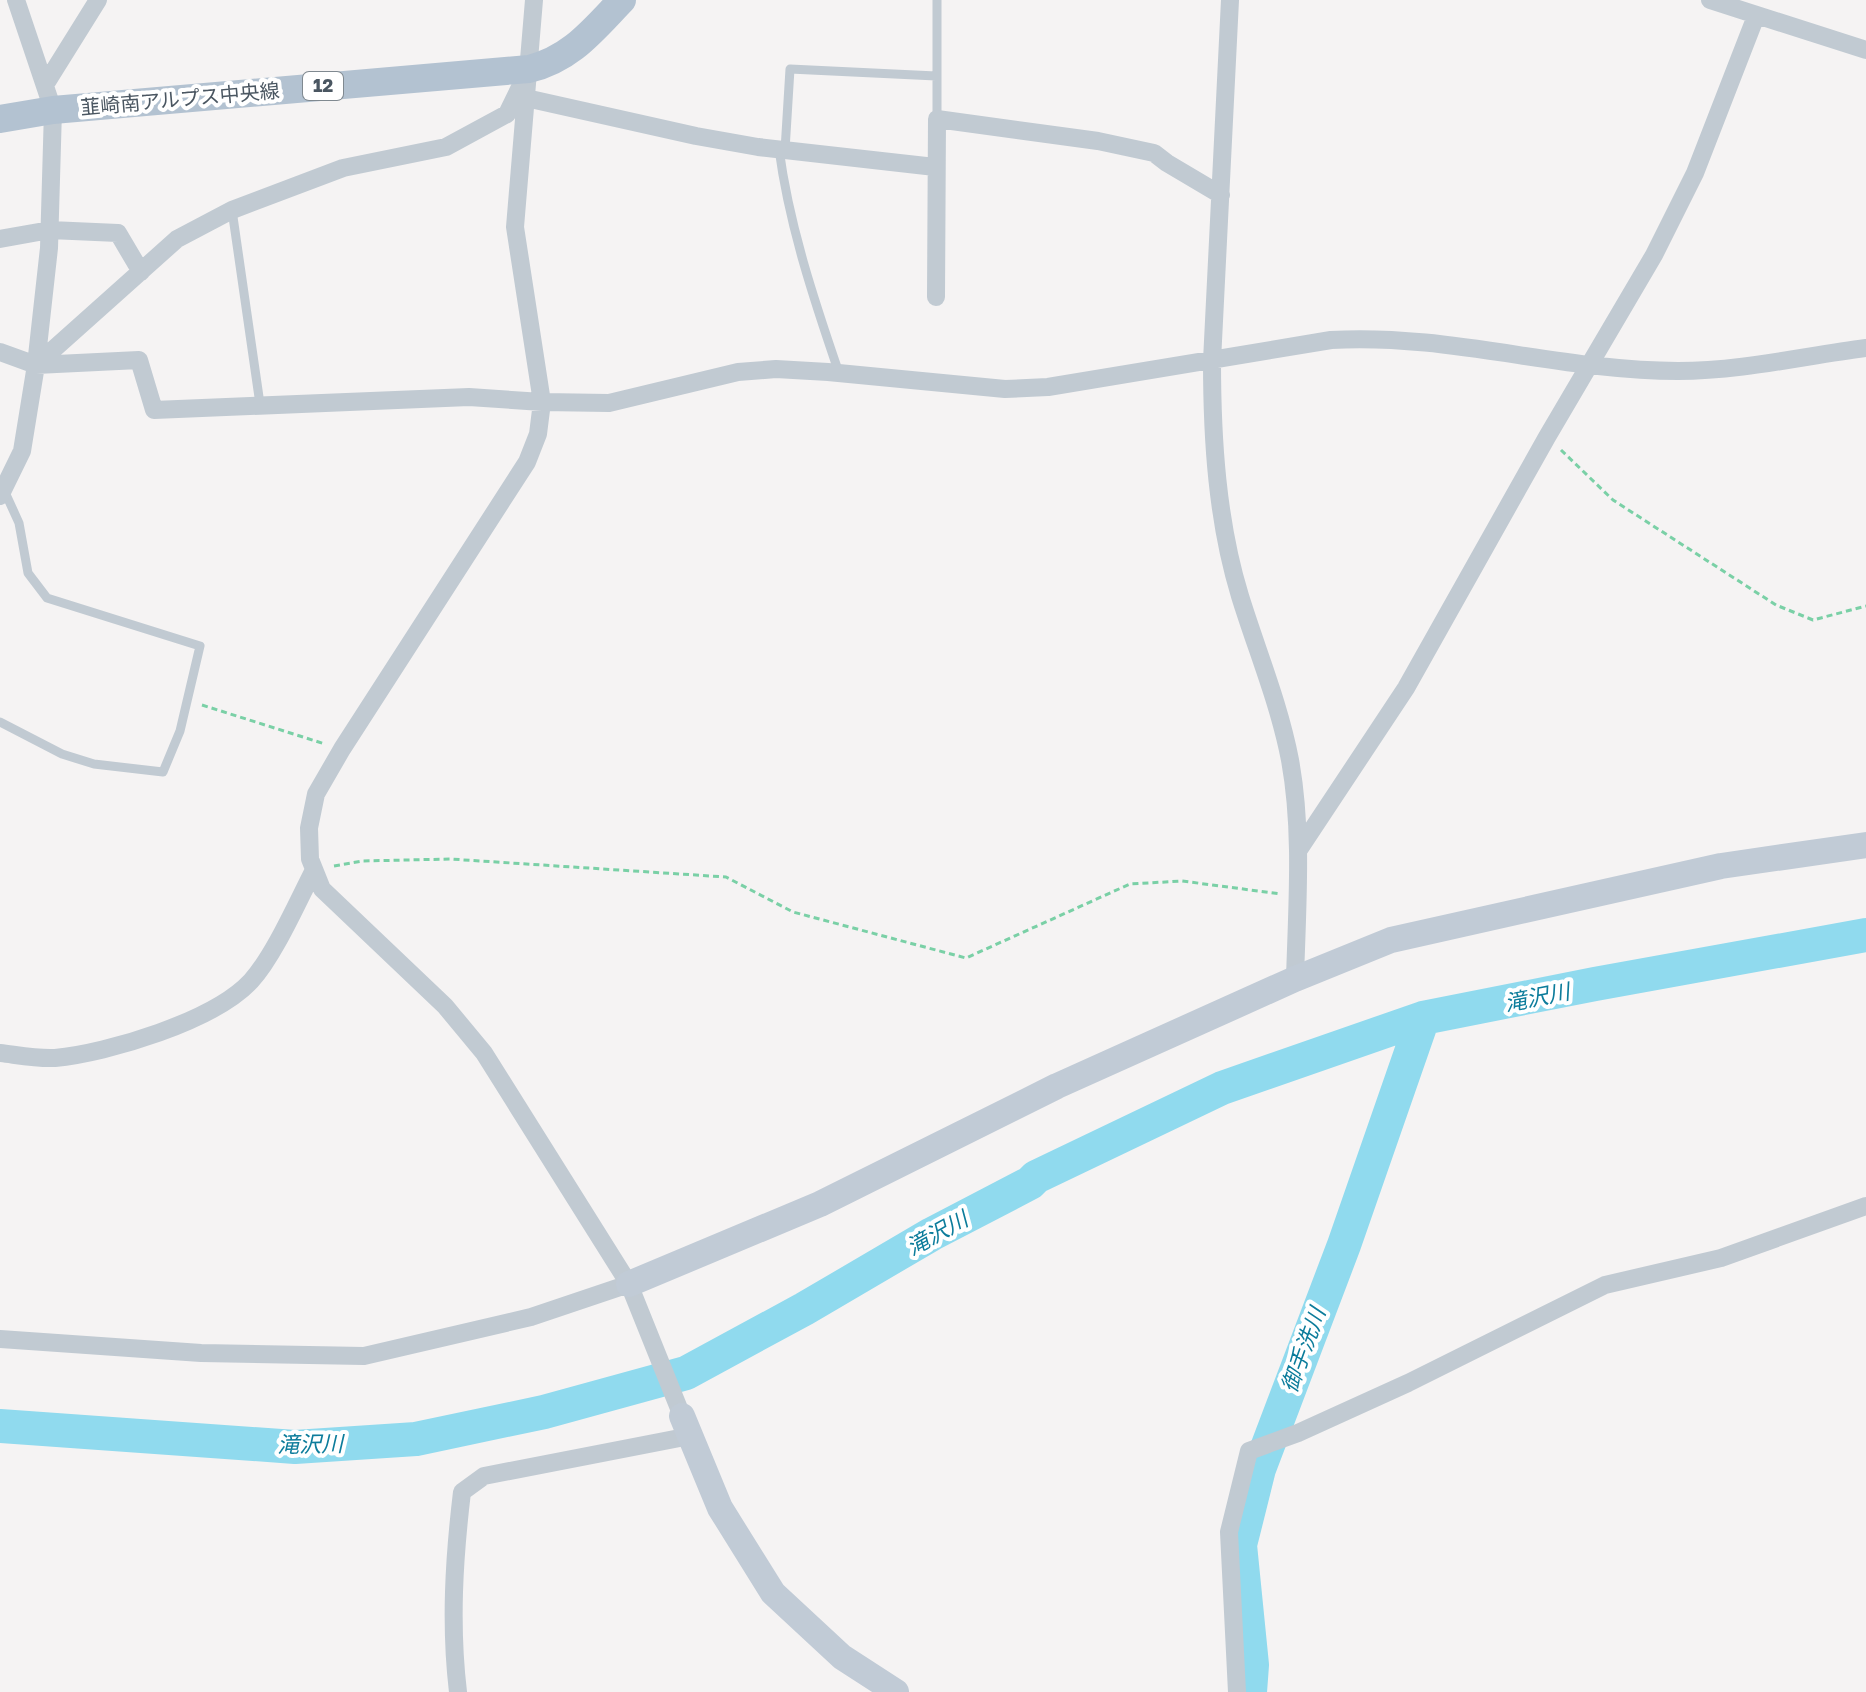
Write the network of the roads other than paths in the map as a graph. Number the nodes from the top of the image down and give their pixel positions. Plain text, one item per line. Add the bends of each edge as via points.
1 (16, 0) edge
2 (98, 0) edge
3 (534, 0) edge
4 (622, 0) edge
5 (937, 0) edge
6 (1230, 0) edge
7 (1710, 0) edge
8 (1758, 12) junction
9 (1866, 50) edge
10 (529, 69) junction
11 (936, 76) junction
12 (49, 98) junction
13 (526, 98) junction
14 (0, 119) edge
15 (937, 119) junction
16 (782, 150) junction
17 (935, 167) junction
18 (1221, 195) junction
19 (232, 210) junction
20 (50, 230) junction
21 (0, 239) edge
22 (141, 272) junction
23 (936, 297) dead end
24 (1866, 348) edge
25 (0, 352) edge
26 (1212, 361) junction
27 (1590, 363) junction
28 (36, 365) junction
29 (839, 373) junction
30 (542, 402) junction
31 (260, 404) junction
32 (2, 493) edge
33 (0, 722) edge
34 (1866, 845) edge
35 (1298, 851) junction
36 (314, 870) junction
37 (1295, 979) junction
38 (0, 1053) edge
39 (1866, 1206) edge
40 (629, 1284) junction
41 (0, 1339) edge
42 (686, 1426) junction
43 (458, 1692) edge
44 (896, 1692) edge
45 (1237, 1692) edge

1 - 12 street
2 - 12 street
3 - 10 street
4 - 10 main road, 韮崎南アルプス中央線 / 12 via 578,46 551,64
5 - 11 lane
6 - 18 street
7 - 8 street
8 - 9 street
8 - 27 street via 1695,173
10 - 12 main road, 韮崎南アルプス中央線 / 12
10 - 13 street
10 - 19 street via 507,114 446,147 343,168
11 - 15 lane
11 - 16 lane via 790,69
12 - 14 main road, 韮崎南アルプス中央線 / 12
12 - 20 street
13 - 16 street
13 - 30 street via 515,227
15 - 17 street
15 - 18 street via 1154,153
16 - 17 street
16 - 29 lane via 782,174 813,296
17 - 23 street
18 - 26 street
19 - 22 street via 177,239
19 - 31 lane
20 - 21 street
20 - 22 street via 118,233
20 - 28 street
22 - 28 street
24 - 27 street via 1679,371
25 - 28 street
26 - 27 street via 1372,338
26 - 29 street via 1005,389
26 - 35 street via 1223,520 1239,594 1290,761
27 - 35 street via 1406,688
28 - 31 street via 139,360 154,410
28 - 32 street via 22,451
29 - 30 street via 738,372 609,403
30 - 31 street via 469,397
30 - 36 street via 527,462 316,794 309,828
32 - 33 lane via 19,523 28,573 47,598 200,646 180,731 163,772 94,764
34 - 37 street via 1721,866 1391,940
35 - 37 street
36 - 38 street via 252,981 220,1008 106,1048 53,1058
36 - 40 street via 322,889 445,1006 484,1053
37 - 40 street via 1057,1086 820,1204
39 - 45 street via 1721,1258 1605,1285 1408,1383 1249,1451 1229,1532
40 - 41 street via 531,1317 364,1356 201,1353
40 - 42 street
42 - 43 street via 484,1476 462,1492 452,1644
42 - 44 street via 720,1508 773,1593 842,1657

